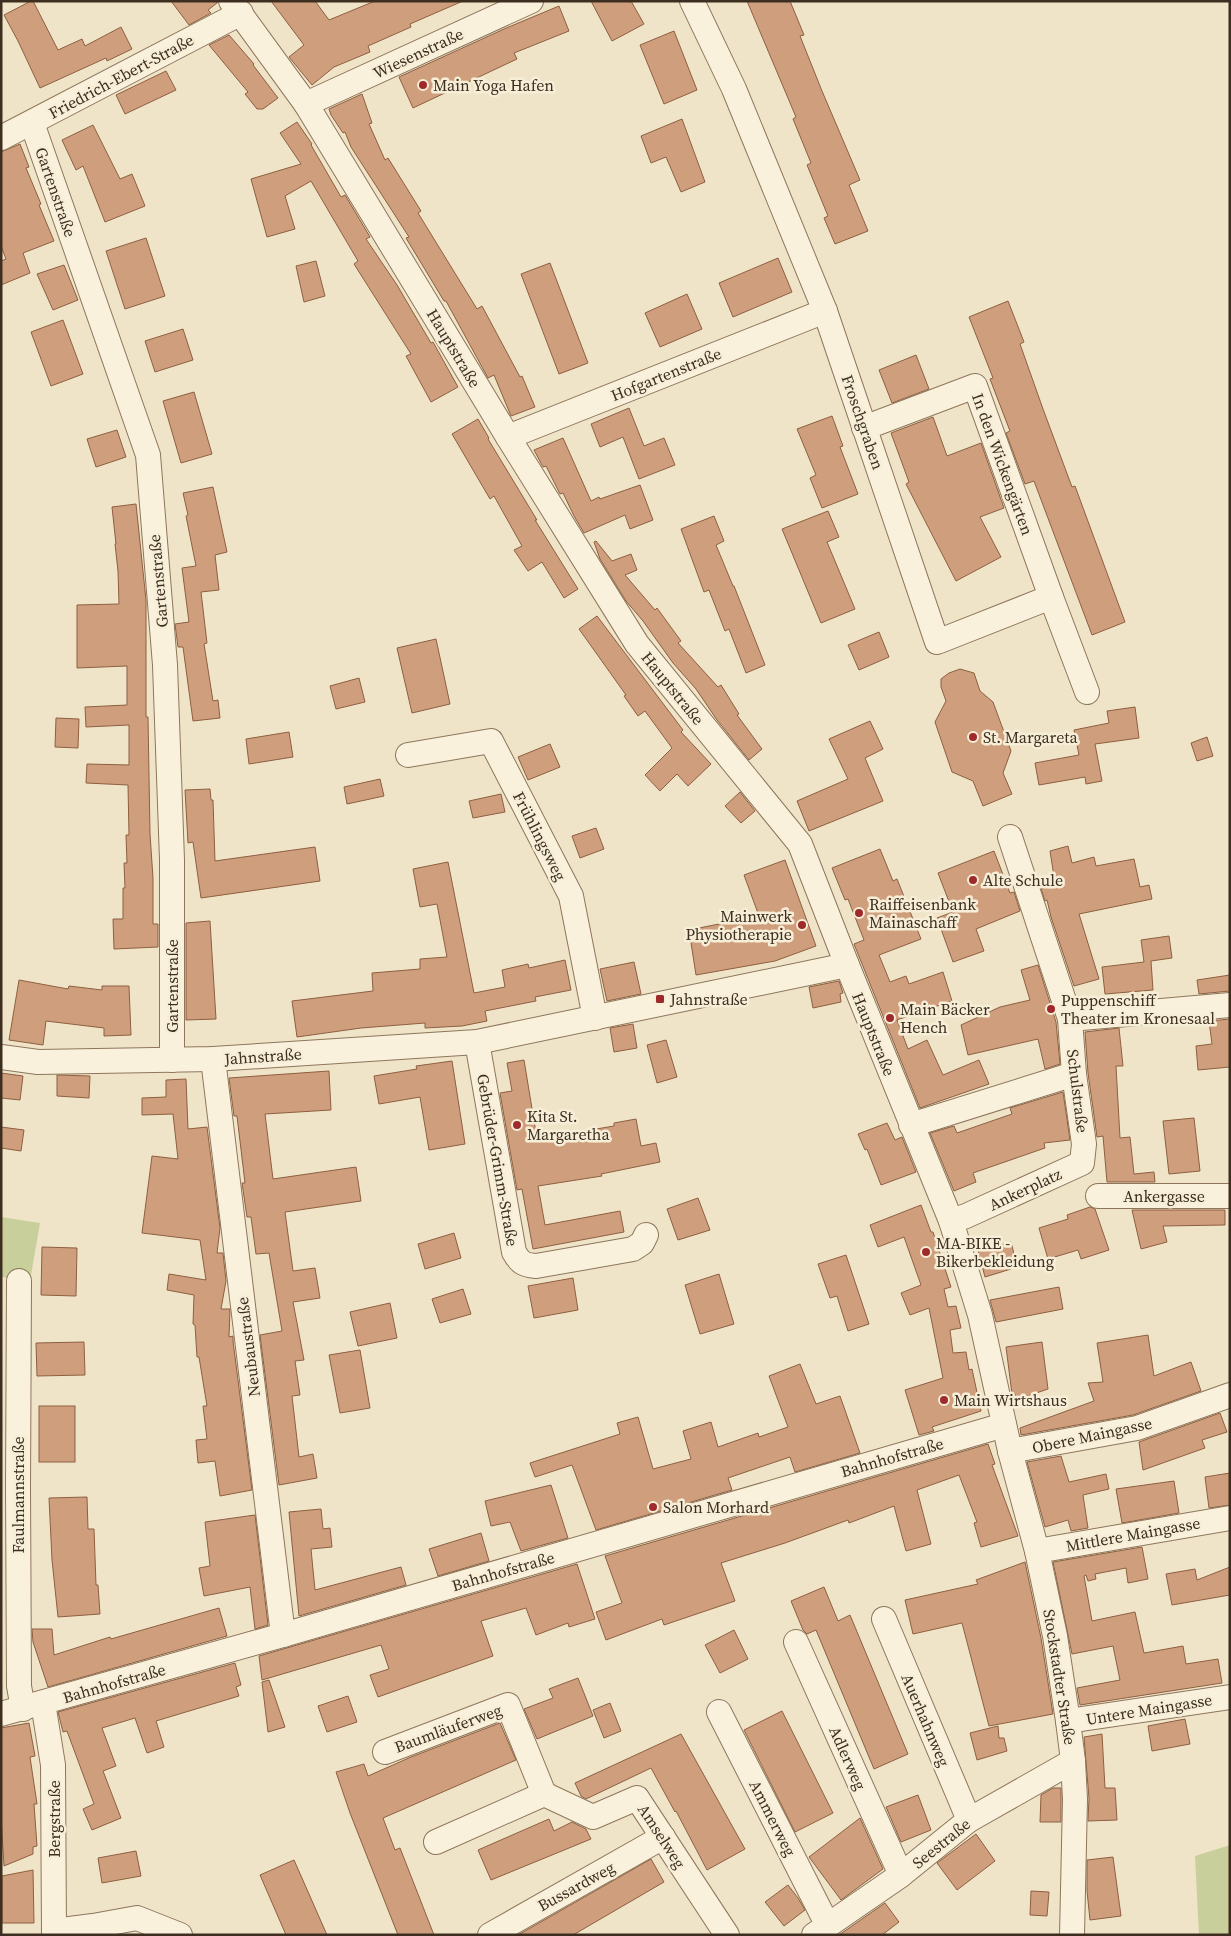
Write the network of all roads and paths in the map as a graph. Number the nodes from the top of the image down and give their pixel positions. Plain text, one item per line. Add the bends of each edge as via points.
1 (531, 1) edge
2 (692, 1) edge
3 (236, 7) edge
4 (306, 104) junction
5 (32, 123) junction
6 (1, 138) edge
7 (825, 311) junction
8 (864, 428) junction
9 (508, 438) junction
10 (1051, 597) junction
11 (1087, 692) dead end
12 (408, 755) dead end
13 (1010, 837) dead end
14 (847, 965) junction
15 (1230, 1005) edge
16 (595, 1018) junction
17 (1070, 1019) junction
18 (477, 1042) junction
19 (1, 1057) edge
20 (213, 1059) junction
21 (172, 1060) junction
22 (1074, 1074) junction
23 (911, 1125) junction
24 (1084, 1144) joint
25 (1098, 1196) dead end
26 (1230, 1196) edge
27 (951, 1221) junction
28 (646, 1235) dead end
29 (19, 1281) dead end
30 (1230, 1396) edge
31 (1004, 1424) junction
32 (1010, 1451) junction
33 (1230, 1518) edge
34 (1037, 1551) junction
35 (884, 1619) dead end
36 (284, 1635) junction
37 (796, 1642) dead end
38 (1230, 1697) edge
39 (22, 1709) edge
40 (719, 1712) dead end
41 (1068, 1721) junction
42 (385, 1752) dead end
43 (1073, 1761) junction
44 (544, 1794) junction
45 (968, 1820) junction
46 (663, 1837) junction
47 (436, 1842) dead end
48 (901, 1875) junction
49 (821, 1929) edge
50 (94, 1930) edge
51 (54, 1933) edge
52 (180, 1935) edge
53 (490, 1935) edge
54 (727, 1935) edge
55 (1072, 1935) edge

1 - 4 street, Wiesenstraße
2 - 7 street, Froschgraben via 734,89
3 - 4 street, Hauptstraße
3 - 5 street, Friedrich-Ebert-Straße
4 - 9 street, Hauptstraße
5 - 6 street, Friedrich-Ebert-Straße
5 - 21 street, Gartenstraße via 148,455 165,665 172,860
7 - 8 street, Froschgraben
7 - 9 street, Hofgartenstraße
8 - 10 street, In den Wickengärten via 975,386
8 - 10 street, Froschgraben via 937,642
9 - 14 street, Hauptstraße via 637,644 800,844
10 - 11 street
12 - 16 street, Frühlingsweg via 491,741 571,896
13 - 17 street, Schulstraße
14 - 16 street, Jahnstraße
14 - 23 street, Hauptstraße
15 - 17 street
16 - 18 street, Jahnstraße
17 - 22 street, Schulstraße
18 - 20 street, Jahnstraße
18 - 28 street, Gebrüder-Grimm-Straße via 518,1260 536,1266 633,1249 642,1243
19 - 21 street, Jahnstraße via 38,1062
20 - 21 street, Jahnstraße
20 - 36 street, Neubaustraße
22 - 23 street
22 - 24 street, Schulstraße
23 - 27 street, Hauptstraße
24 - 27 street, Ankerplatz via 1082,1163
25 - 26 street, Ankergasse
27 - 31 street, Hauptstraße via 980,1315
29 - 39 street, Faulmannstraße via 19,1686
30 - 32 street, Obere Maingasse via 1137,1428
31 - 32 street, Stockstadter Straße
31 - 36 street, Bahnhofstraße
32 - 34 street, Stockstadter Straße
33 - 34 street, Mittlere Maingasse
34 - 41 street, Stockstadter Straße
35 - 45 street, Auerhahnweg
36 - 39 street, Bahnhofstraße
37 - 48 street, Adlerweg
38 - 41 street, Untere Maingasse
39 - 51 street, Bergstraße via 53,1765
40 - 49 street, Ammerweg
41 - 43 street, Stockstadter Straße
42 - 44 street, Baumläuferweg via 508,1705
43 - 45 street, Seestraße
43 - 55 street, Stockstadter Straße
44 - 46 street, Amselweg via 593,1817 637,1798
44 - 47 street
45 - 48 street, Seestraße
46 - 53 street, Bussardweg
46 - 54 street, Amselweg
48 - 49 street, Seestraße
50 - 51 street
50 - 52 street via 137,1918

